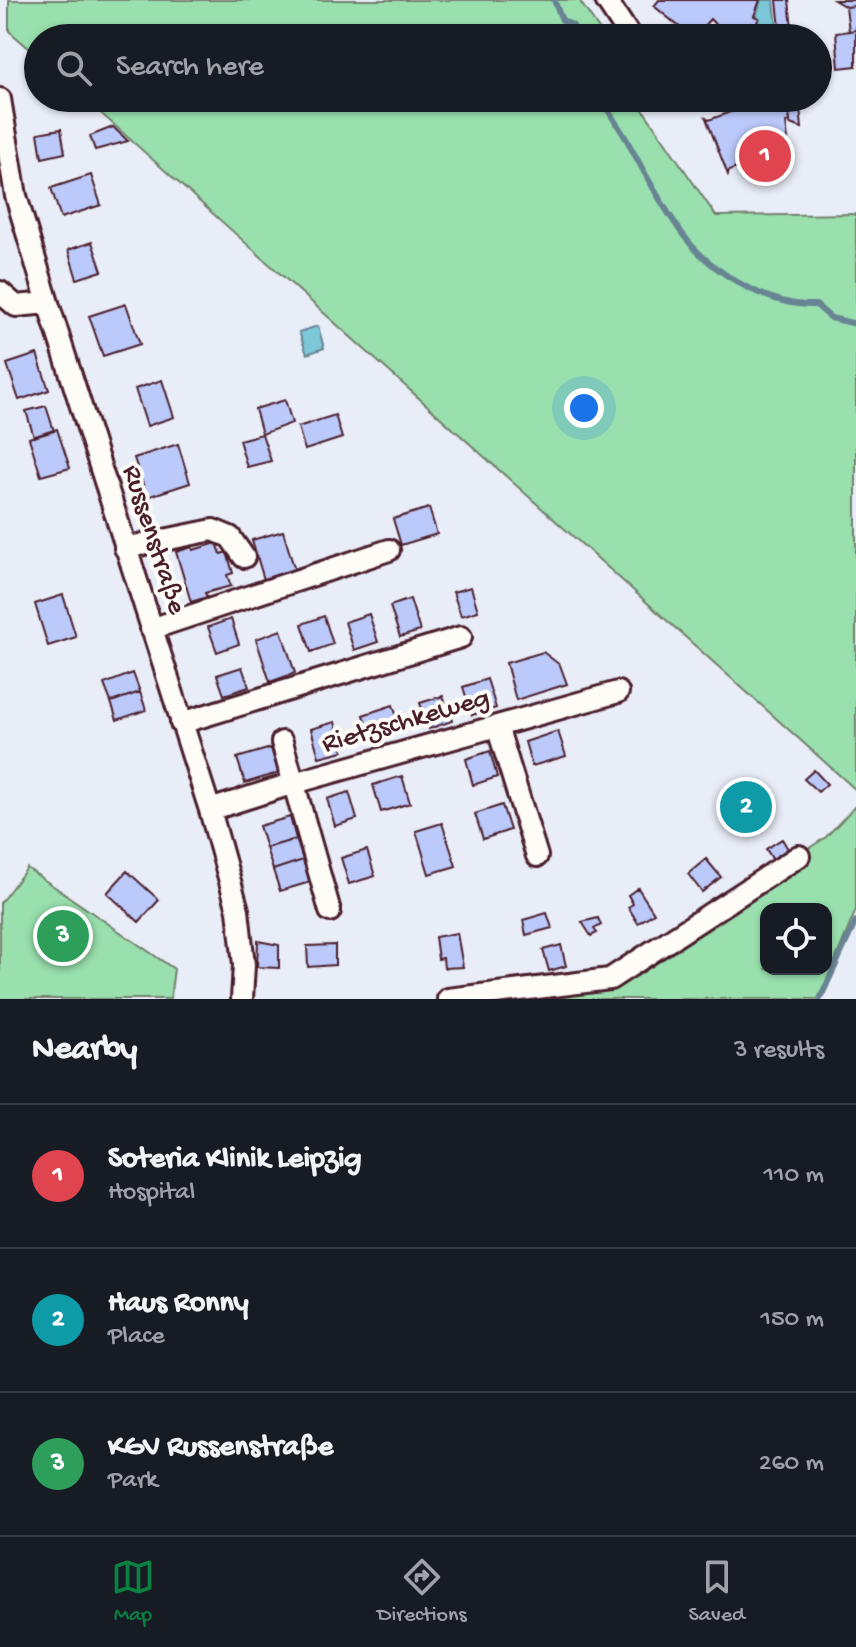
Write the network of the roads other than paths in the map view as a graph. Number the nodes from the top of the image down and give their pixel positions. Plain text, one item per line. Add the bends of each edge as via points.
1 (606, 0) edge
2 (622, 24) edge
3 (0, 99) edge
4 (0, 292) edge
5 (48, 303) junction
6 (125, 548) junction
7 (389, 550) dead end
8 (244, 557) dead end
9 (151, 629) junction
10 (461, 637) dead end
11 (618, 692) dead end
12 (181, 723) junction
13 (497, 726) junction
14 (282, 742) dead end
15 (294, 783) junction
16 (210, 810) junction
17 (537, 856) dead end
18 (799, 856) dead end
19 (330, 911) dead end
20 (242, 999) edge
21 (448, 999) edge

1 - 2 street
3 - 5 street, Russenstraße via 16,196
4 - 5 street via 16,306
5 - 6 street, Russenstraße
6 - 8 street via 213,530 230,537
6 - 9 street, Russenstraße
7 - 9 street
9 - 12 street, Russenstraße
10 - 12 street
11 - 13 street, Rietzschkeweg
12 - 16 street, Russenstraße
13 - 15 street, Rietzschkeweg
13 - 17 street
14 - 15 street
15 - 16 street, Rietzschkeweg
15 - 19 street
16 - 20 street, Russenstraße via 238,910
18 - 21 street via 610,979

